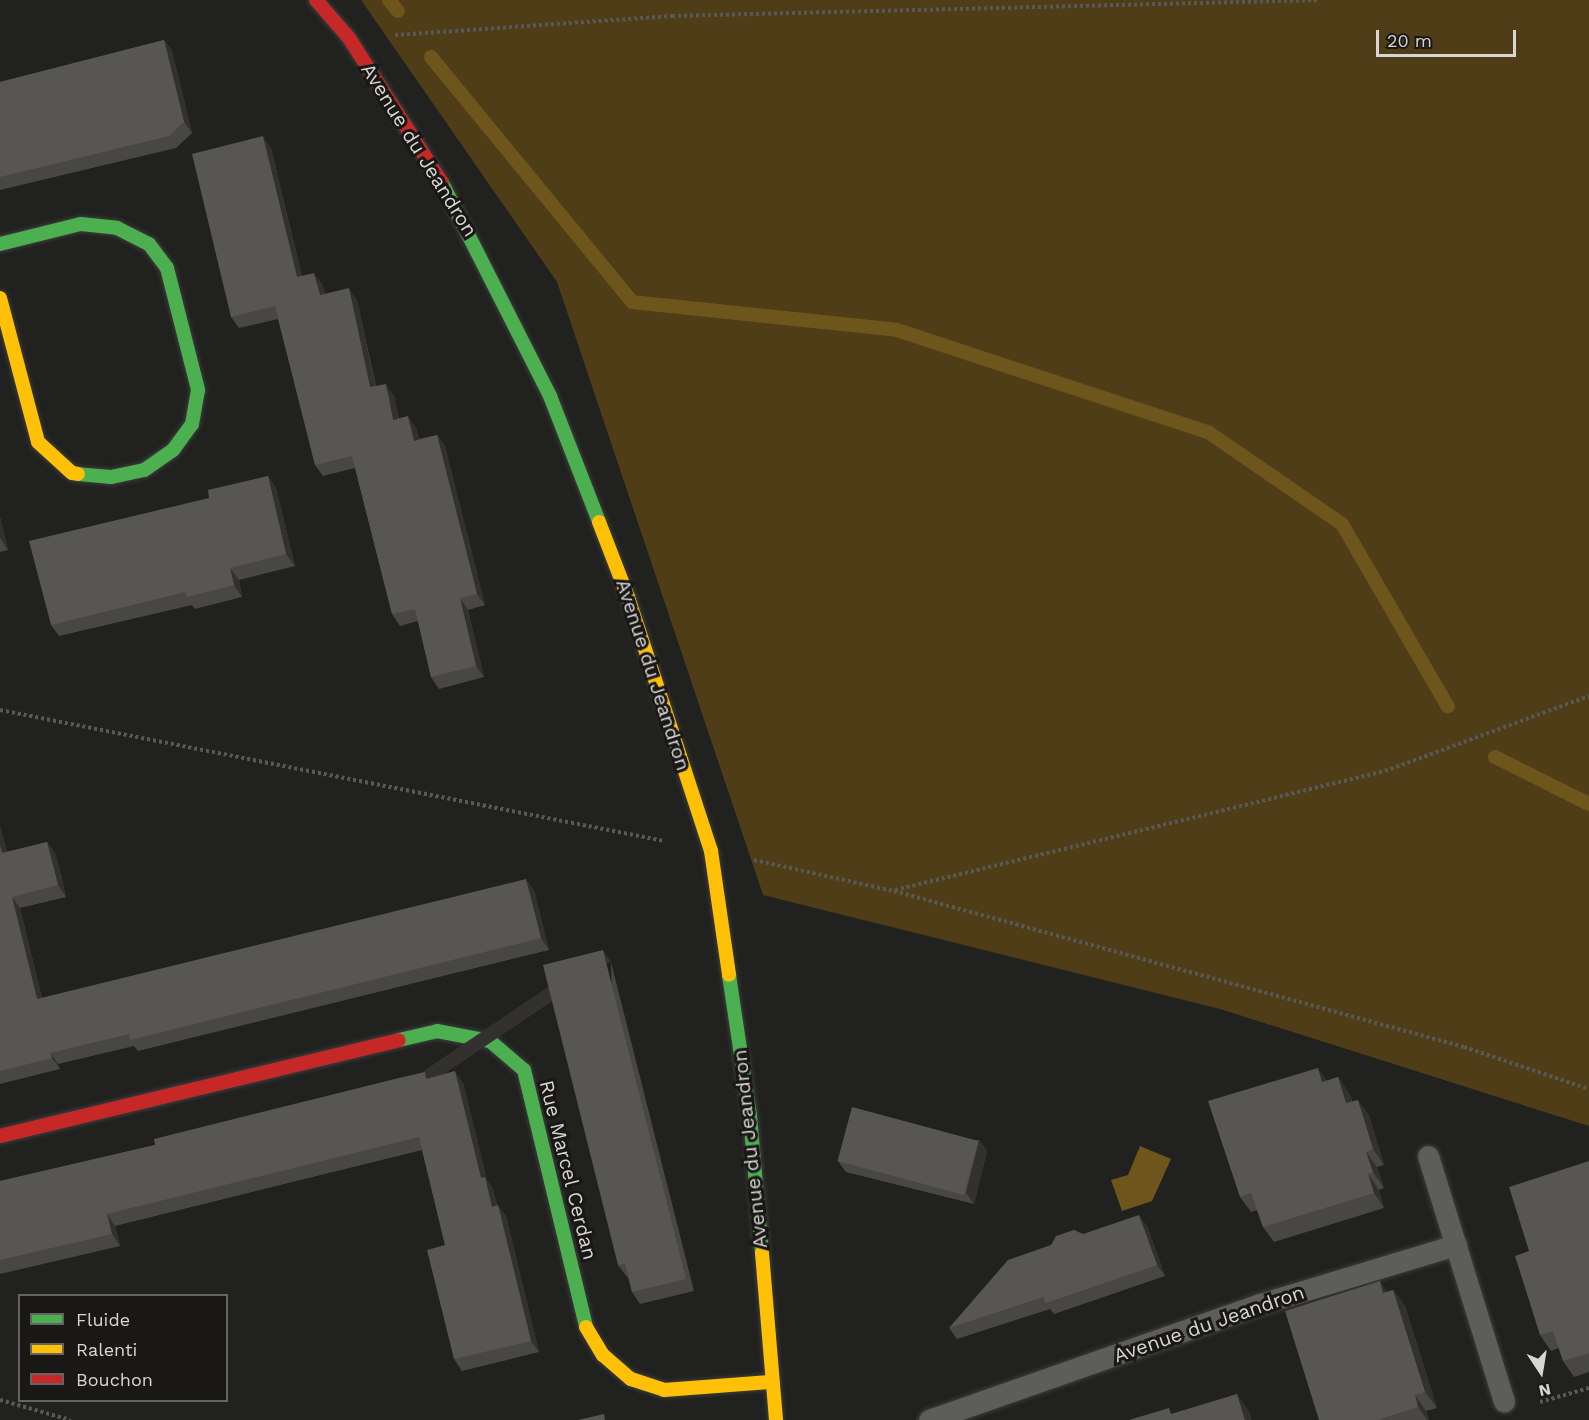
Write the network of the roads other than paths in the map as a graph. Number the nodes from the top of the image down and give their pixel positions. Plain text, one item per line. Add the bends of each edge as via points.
1 (316, 0) edge
2 (0, 244) edge
3 (0, 298) edge
4 (0, 1136) edge
5 (1428, 1156) dead end
6 (1456, 1245) junction
7 (770, 1382) junction
8 (1504, 1402) road end
9 (776, 1420) edge
10 (929, 1420) edge

1 - 7 street, Avenue du Jeandron via 349,38 457,205 550,396 628,597 711,850 750,1116
2 - 3 street via 81,224 117,228 149,244 167,268 198,390 192,424 173,450 144,470 111,477 72,473 38,442
4 - 7 street, Rue Marcel Cerdan via 437,1030 490,1041 524,1070 586,1328 603,1355 631,1379 664,1390
5 - 6 lane
6 - 8 lane
6 - 10 lane, Avenue du Jeandron via 1260,1304
7 - 9 street, Avenue du Jeandron

